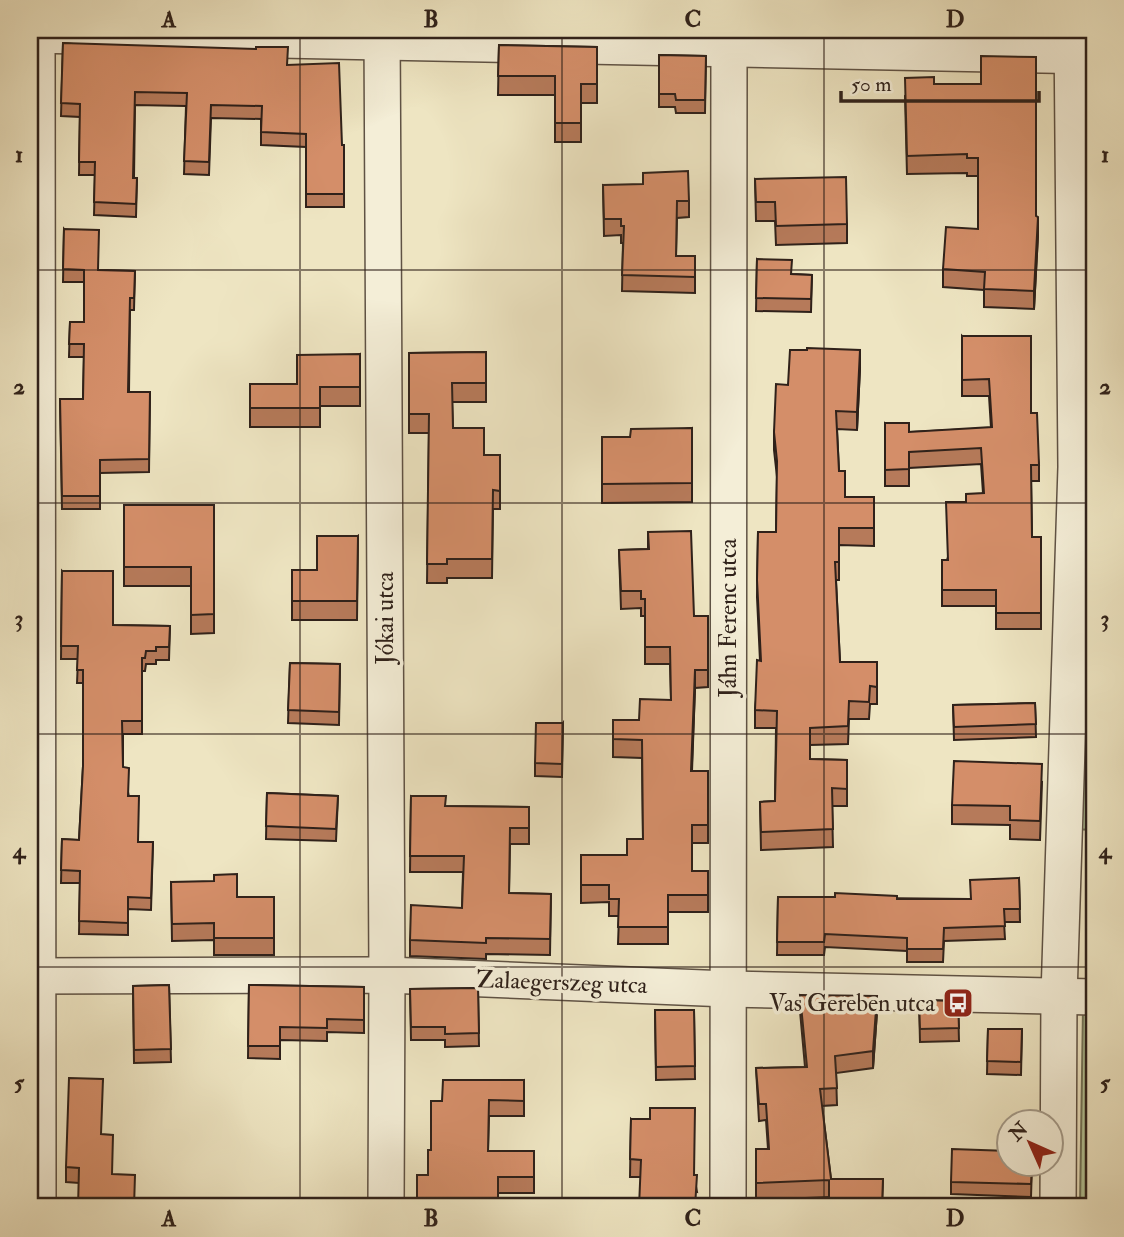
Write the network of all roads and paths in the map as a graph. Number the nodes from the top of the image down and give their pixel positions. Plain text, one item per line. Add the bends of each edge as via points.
1 (34, 33) edge
2 (382, 36) edge
3 (729, 39) edge
4 (1080, 47) edge
5 (1085, 467) edge
6 (387, 975) junction
7 (33, 976) edge
8 (728, 989) junction
9 (1059, 996) junction
10 (1094, 997) edge
11 (38, 1207) edge
12 (386, 1207) edge
13 (728, 1207) edge
14 (1058, 1207) edge

1 - 2 street
1 - 7 street
2 - 3 street
2 - 6 street, Jókai utca
3 - 4 street
3 - 8 street, Jáhn Ferenc utca
4 - 5 street
5 - 9 street
6 - 7 street, Zalaegerszeg utca
6 - 8 street, Zalaegerszeg utca
6 - 12 street, Jókai utca
7 - 11 street
8 - 9 street, Zalaegerszeg utca
8 - 13 street, Jáhn Ferenc utca
9 - 10 street, Zalaegerszeg utca
9 - 14 street

